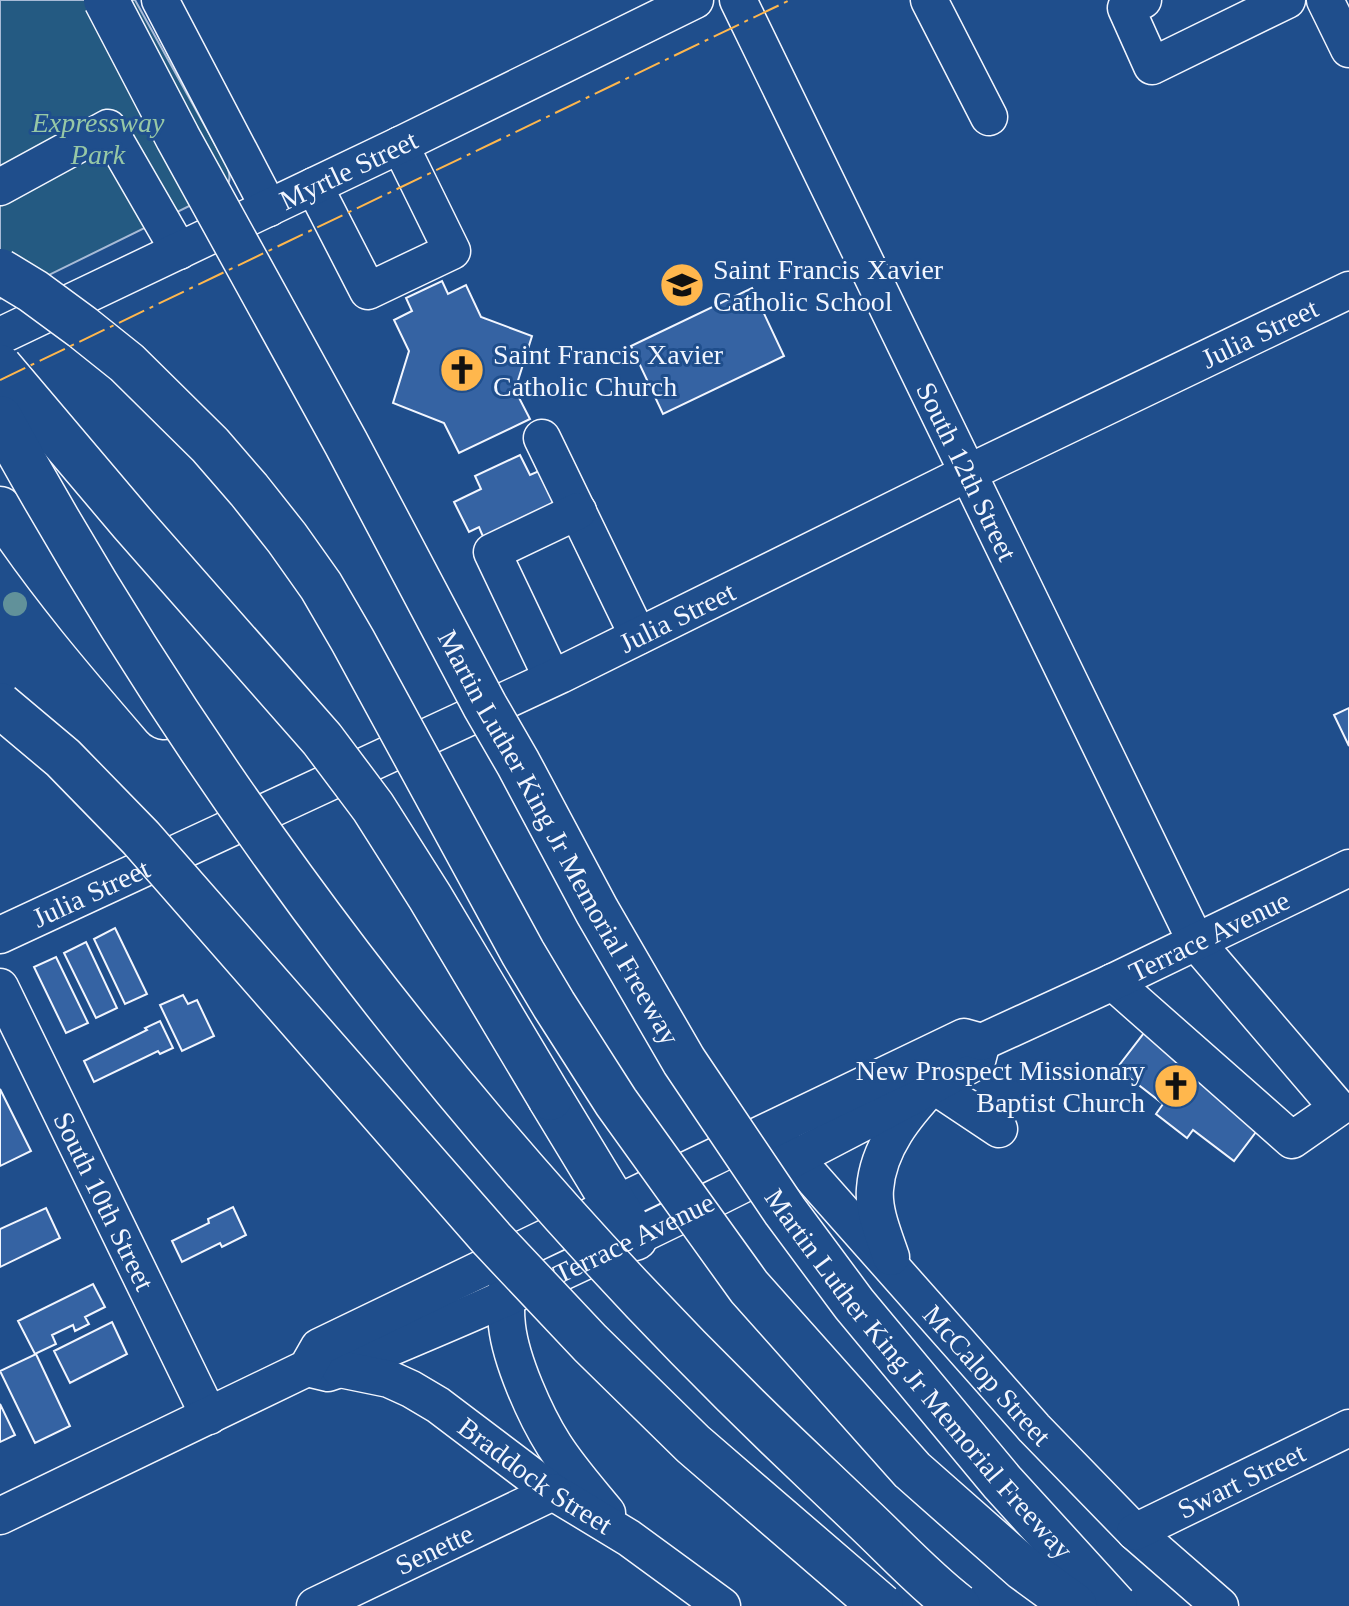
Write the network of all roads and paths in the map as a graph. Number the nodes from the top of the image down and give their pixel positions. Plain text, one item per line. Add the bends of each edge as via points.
1 (106, 0) edge
2 (160, 0) edge
3 (695, 0) edge
4 (738, 0) edge
5 (929, 0) edge
6 (1143, 0) edge
7 (1287, 0) edge
8 (1325, 0) edge
9 (1349, 49) edge
10 (989, 117) dead end
11 (400, 145) junction
12 (314, 186) junction
13 (0, 187) edge
14 (269, 208) junction
15 (179, 251) junction
16 (0, 271) edge
17 (1349, 290) edge
18 (0, 336) edge
19 (0, 367) edge
20 (0, 418) edge
21 (542, 438) dead end
22 (968, 473) junction
23 (0, 509) edge
24 (578, 511) junction
25 (638, 636) junction
26 (552, 678) junction
27 (0, 705) edge
28 (234, 797) junction
29 (1349, 868) edge
30 (0, 935) edge
31 (1196, 942) junction
32 (1113, 982) junction
33 (0, 987) edge
34 (982, 1042) junction
35 (933, 1085) junction
36 (999, 1129) dead end
37 (770, 1131) junction
38 (794, 1157) junction
39 (624, 1221) junction
40 (524, 1247) junction
41 (895, 1270) junction
42 (505, 1298) junction
43 (323, 1368) junction
44 (209, 1416) junction
45 (1349, 1428) edge
46 (553, 1492) junction
47 (0, 1516) edge
48 (1135, 1532) junction
49 (629, 1538) junction
50 (315, 1606) edge
51 (722, 1606) edge
52 (881, 1606) edge
53 (958, 1606) edge
54 (1075, 1606) edge
55 (1115, 1606) edge
56 (1220, 1606) edge

1 - 55 highway, Martin Luther King Jr Memorial Freeway, bridge via 485,706 684,1061 854,1304 1002,1482
2 - 14 street
3 - 11 street, Myrtle Street
4 - 22 street, South 12th Street
5 - 10 street
6 - 7 street via 1126,8 1152,66
8 - 9 street
11 - 12 street, Myrtle Street
11 - 12 street via 452,251 368,291
12 - 14 street, Myrtle Street
13 - 15 street via 108,128
14 - 15 street, Myrtle Street
15 - 18 street, Myrtle Street
16 - 54 highway, bridge via 127,363 249,490 321,586 562,1018 749,1287 912,1470 1023,1568
17 - 22 street, Julia Street
19 - 39 highway, bridge via 313,728 365,796
20 - 28 highway, bridge via 100,592
21 - 24 street
22 - 25 street, Julia Street
22 - 31 street, South 12th Street
23 - 28 highway, bridge via 93,635
24 - 25 street
24 - 26 street via 492,552
25 - 26 street, Julia Street
26 - 30 street, Julia Street
27 - 52 highway, bridge via 121,817 590,1343 693,1444
28 - 53 highway, bridge via 378,993 572,1224 733,1395
29 - 31 street, Terrace Avenue
31 - 32 street, Terrace Avenue
31 - 32 street, South 12th Street via 1338,1108 1292,1140
32 - 34 street, Terrace Avenue
33 - 44 street, South 10th Street
34 - 35 street, Terrace Avenue via 977,1061
34 - 37 street, Terrace Avenue via 964,1037
35 - 36 street
35 - 38 street, Terrace Avenue
35 - 41 street via 893,1133 874,1190
37 - 38 street, McCalop Street
37 - 39 street, Terrace Avenue
38 - 39 street, Terrace Avenue
38 - 41 street, McCalop Street
39 - 40 street, Terrace Avenue
39 - 42 street, Terrace Avenue
40 - 42 street via 509,1274
40 - 43 street, Terrace Avenue via 319,1347
41 - 48 street, McCalop Street via 1034,1428
42 - 43 street, Terrace Avenue
42 - 49 street via 507,1328 535,1409 577,1478
43 - 44 street, Terrace Avenue
43 - 46 street, Braddock Street via 389,1379 411,1389
44 - 47 street, Terrace Avenue
45 - 48 street, Swart Street
46 - 49 street, Braddock Street
46 - 50 street, Senette
48 - 56 street, McCalop Street
49 - 51 street, Braddock Street

